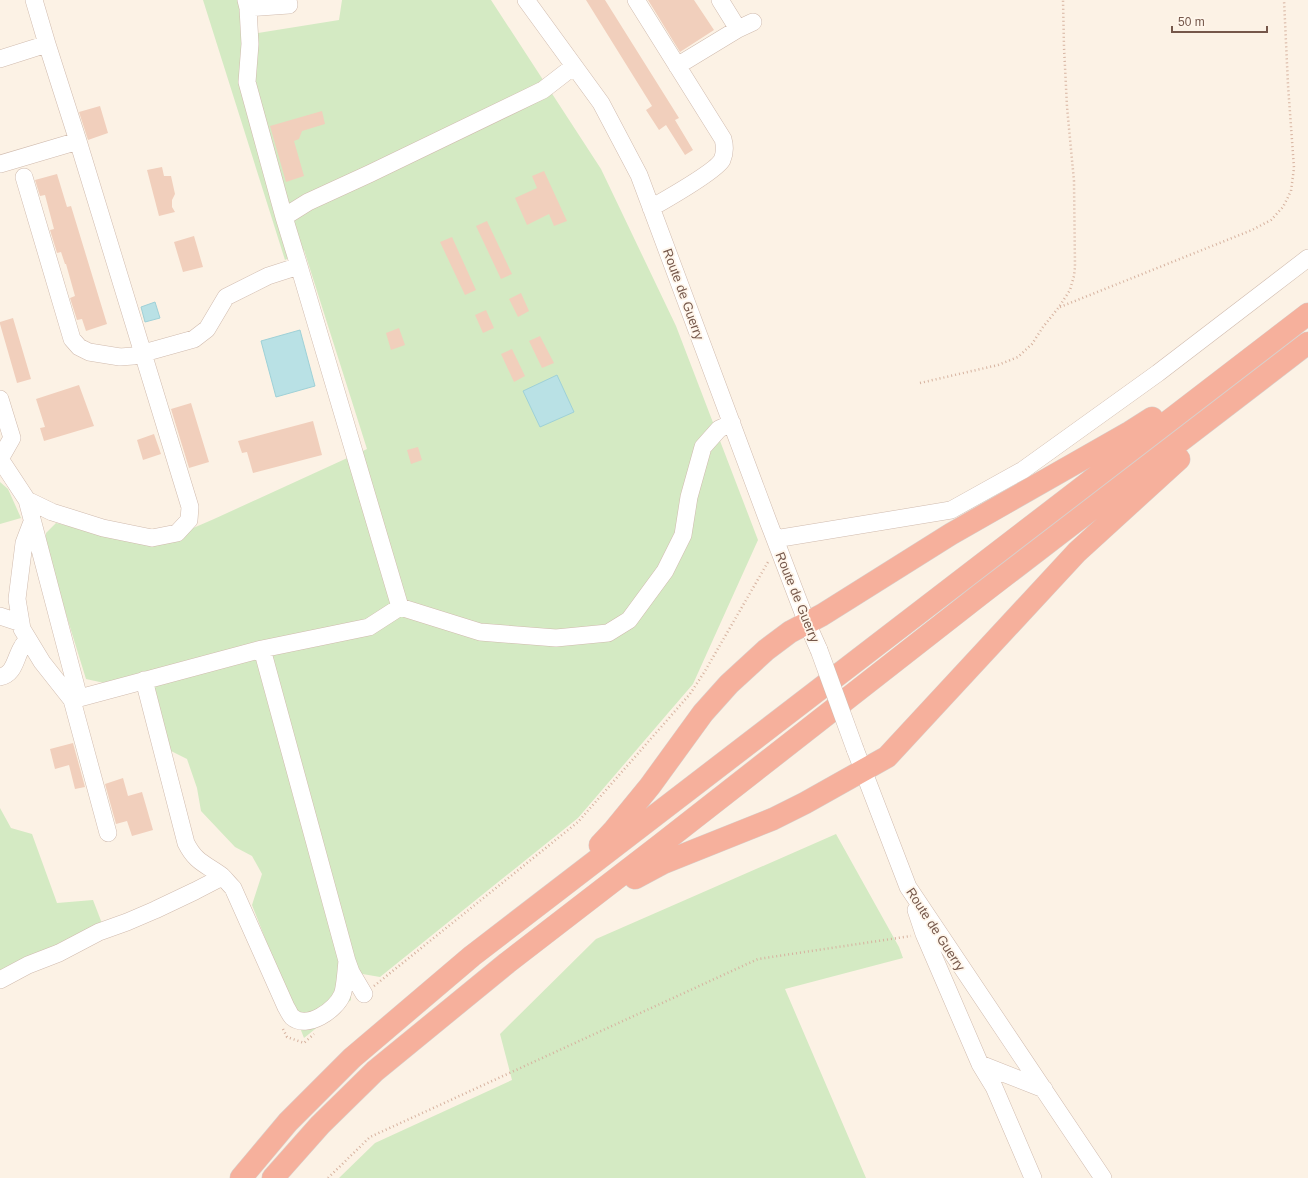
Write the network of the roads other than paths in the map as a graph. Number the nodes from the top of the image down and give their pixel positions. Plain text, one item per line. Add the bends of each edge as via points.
1 (34, 0) edge
2 (288, 0) edge
3 (526, 0) edge
4 (636, 0) edge
5 (720, 0) edge
6 (247, 4) edge
7 (754, 22) dead end
8 (738, 29) junction
9 (47, 44) junction
10 (0, 59) edge
11 (574, 66) junction
12 (678, 66) junction
13 (78, 141) junction
14 (0, 164) edge
15 (24, 177) dead end
16 (651, 208) junction
17 (284, 217) junction
18 (1308, 258) edge
19 (299, 266) junction
20 (1308, 314) edge
21 (1281, 335) junction
22 (1308, 343) edge
23 (1308, 348) edge
24 (143, 353) junction
25 (0, 398) edge
26 (732, 423) junction
27 (0, 459) edge
28 (26, 500) junction
29 (32, 522) junction
30 (776, 542) junction
31 (400, 607) junction
32 (0, 616) edge
33 (21, 623) junction
34 (807, 623) junction
35 (28, 639) junction
36 (262, 650) junction
37 (0, 677) edge
38 (144, 680) junction
39 (76, 699) junction
40 (862, 770) junction
41 (108, 833) dead end
42 (222, 877) junction
43 (908, 887) junction
44 (548, 898) junction
45 (581, 907) junction
46 (347, 961) junction
47 (0, 980) edge
48 (364, 994) road end
49 (980, 1064) junction
50 (1044, 1089) junction
51 (241, 1178) edge
52 (273, 1178) edge
53 (1033, 1178) edge
54 (1103, 1178) edge

1 - 9 street
2 - 6 street via 289,5
3 - 11 street, Route de Guerry
4 - 12 street
5 - 8 street
6 - 17 street via 250,44 247,82
7 - 8 street
8 - 12 street
9 - 10 street
9 - 13 street
11 - 16 street, Route de Guerry via 601,103 639,175
11 - 17 street via 543,90 308,202
12 - 16 street via 723,139 724,153 715,168
13 - 14 street
13 - 24 street
15 - 24 street via 72,339 79,347 89,352 120,357
16 - 26 street, Route de Guerry
17 - 19 street
18 - 30 street via 1158,373 1023,470 951,510
19 - 24 street via 268,276 226,297 207,329 194,339
19 - 31 street
20 - 21 highway
21 - 34 highway via 1130,432 951,534
21 - 44 highway
22 - 45 highway via 981,594
23 - 40 highway via 1077,552 887,757
24 - 28 street via 190,507 189,520 177,533 152,538 103,528 52,512
25 - 27 street via 12,438
26 - 30 street, Route de Guerry
26 - 31 street via 719,428 703,447 689,498 683,535 665,571 629,620 608,633 556,638 480,632
27 - 28 street
28 - 29 street
29 - 33 street via 24,543 17,599
29 - 39 street
30 - 34 street, Route de Guerry
31 - 36 street via 370,627
32 - 33 street
33 - 35 street
34 - 40 street, Route de Guerry, bridge
34 - 44 highway via 766,650 729,684 703,713 650,786 614,830
35 - 37 street via 22,646 11,671 8,675
35 - 39 street via 42,662
36 - 38 street
36 - 46 street
38 - 39 street
38 - 42 street via 186,843 198,861
39 - 41 street
40 - 43 street, Route de Guerry
40 - 45 highway via 774,819 663,863
42 - 46 street via 233,888 292,1017 312,1021 334,1007 342,995
42 - 47 street
43 - 49 street via 924,934
43 - 50 street, Route de Guerry
44 - 51 highway via 472,956 352,1058 288,1122
45 - 52 highway via 506,963 375,1071 320,1125
46 - 48 street
49 - 50 street
49 - 53 street via 994,1087
50 - 54 street, Route de Guerry

